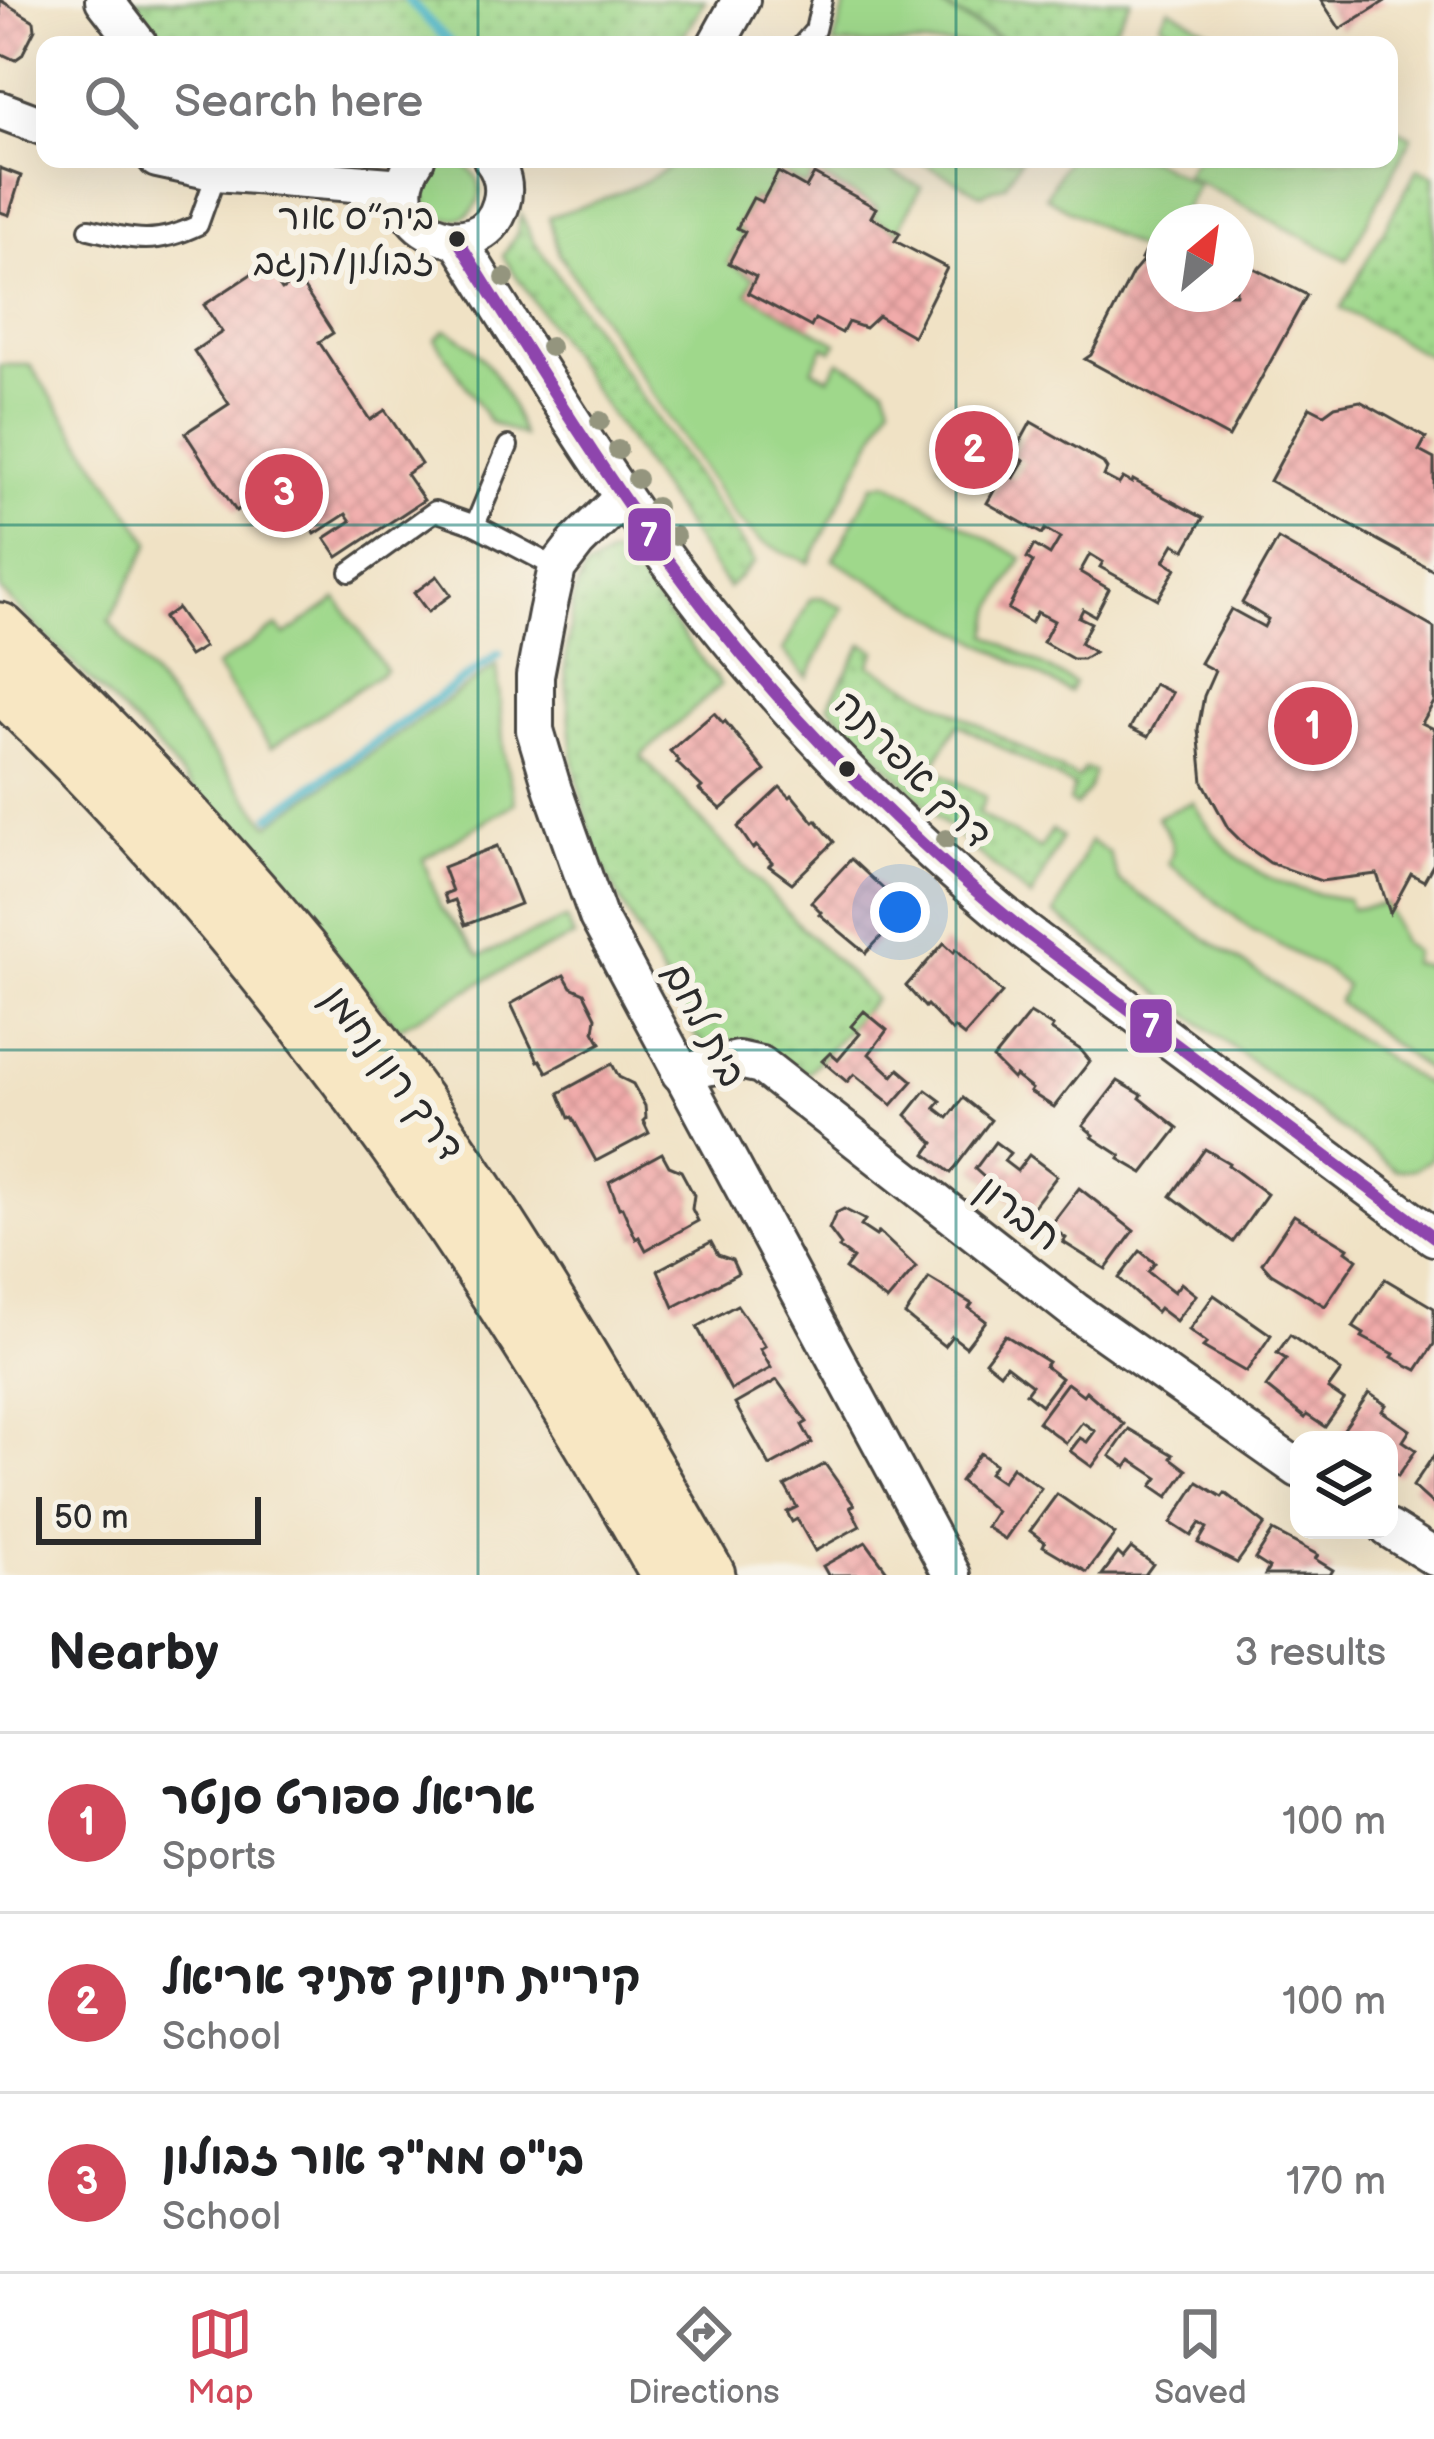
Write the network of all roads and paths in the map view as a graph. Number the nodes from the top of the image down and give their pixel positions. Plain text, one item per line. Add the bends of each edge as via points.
1 (104, 0) edge
2 (741, 0) edge
3 (822, 0) edge
4 (132, 36) edge
5 (721, 36) edge
6 (809, 36) edge
7 (0, 110) edge
8 (36, 124) edge
9 (199, 168) edge
10 (503, 168) edge
11 (217, 172) junction
12 (410, 173) edge
13 (89, 229) dead end
14 (458, 239) junction
15 (508, 446) dead end
16 (623, 497) junction
17 (475, 525) junction
18 (557, 568) junction
19 (350, 572) dead end
20 (0, 629) edge
21 (0, 685) edge
22 (680, 1073) junction
23 (1429, 1222) edge
24 (1290, 1463) edge
25 (1398, 1535) edge
26 (1434, 1557) edge
27 (667, 1575) edge
28 (710, 1575) edge
29 (952, 1575) edge

1 - 4 street
2 - 5 street
3 - 6 lane
7 - 8 street
9 - 11 street
10 - 14 street via 499,212
11 - 12 street
11 - 13 lane via 198,225 173,237 151,242
12 - 14 street via 406,204 426,230
14 - 16 street, דרך אפרתה
15 - 17 lane
16 - 18 street, בית לחם
16 - 23 street, דרך אפרתה via 761,675 966,884 1234,1091
17 - 18 lane
17 - 19 lane via 435,511
18 - 22 street, בית לחם via 535,676 535,730 577,868
20 - 28 main road, דרך רון נחמן via 210,844 400,1078 538,1284
21 - 27 main road, דרך רון נחמן via 256,959 377,1116 576,1414
22 - 24 street, חברון via 738,1060 760,1065 1075,1311
22 - 29 street, בית לחם
25 - 26 street

